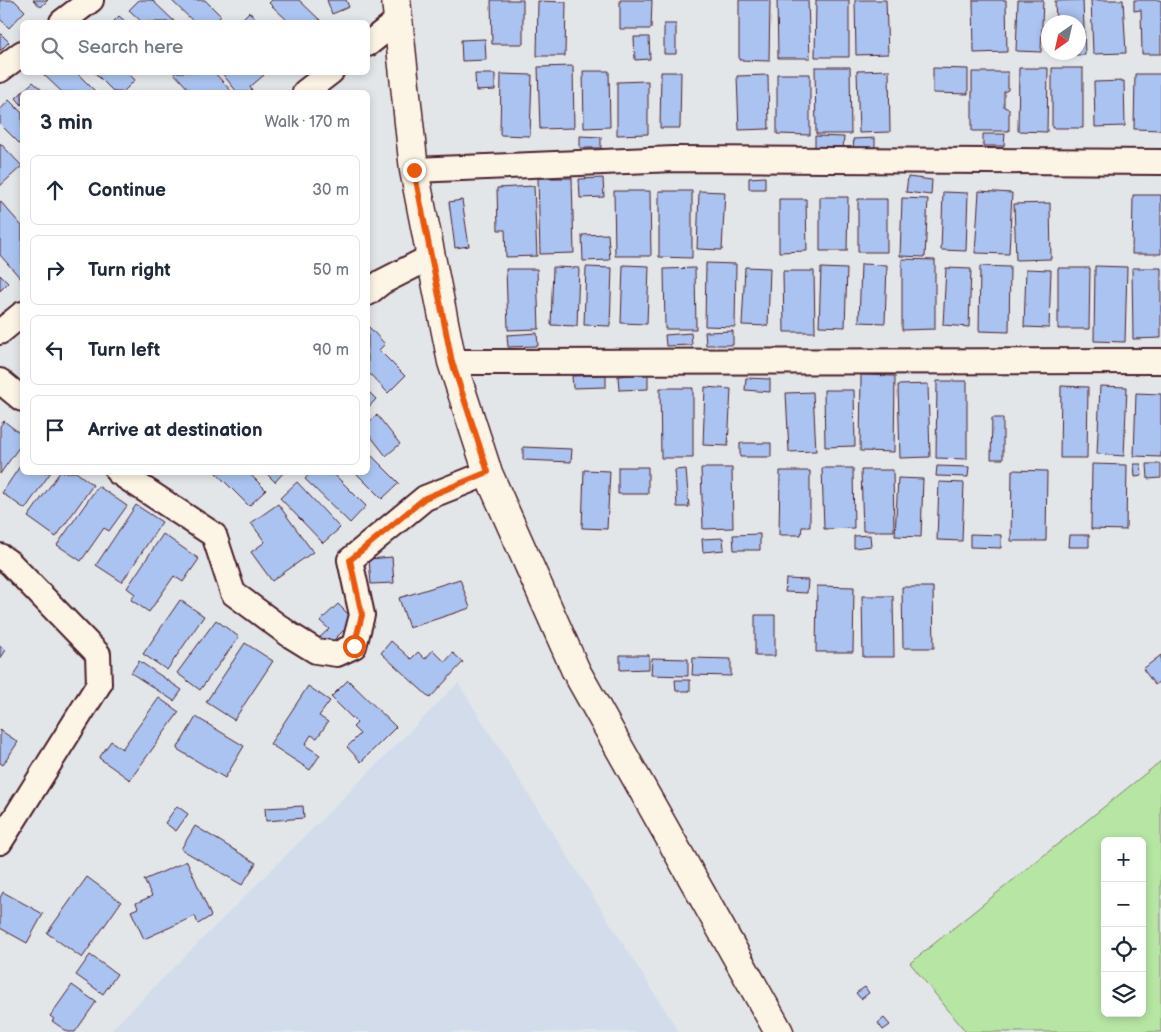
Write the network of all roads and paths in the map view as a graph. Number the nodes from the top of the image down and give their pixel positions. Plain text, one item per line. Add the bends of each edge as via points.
1 (91, 0) edge
2 (397, 10) edge
3 (65, 20) edge
4 (370, 42) edge
5 (20, 55) edge
6 (0, 70) edge
7 (327, 75) edge
8 (308, 90) edge
9 (1161, 162) edge
10 (414, 170) junction
11 (431, 257) junction
12 (370, 291) edge
13 (20, 316) edge
14 (0, 332) edge
15 (1161, 361) edge
16 (452, 362) junction
17 (0, 381) edge
18 (20, 397) edge
19 (488, 472) junction
20 (129, 475) edge
21 (0, 556) edge
22 (0, 842) edge
23 (779, 1032) edge

1 - 3 street
2 - 4 street
2 - 10 street
5 - 6 street
7 - 8 street
9 - 10 street via 674,159
10 - 11 street
11 - 12 street
11 - 16 street
13 - 14 street
15 - 16 street
16 - 19 street
17 - 18 street
19 - 20 street via 425,498 350,560 362,615 354,646 337,654 316,651 234,593 214,535
19 - 23 street via 576,671
21 - 22 street via 98,654 99,684

